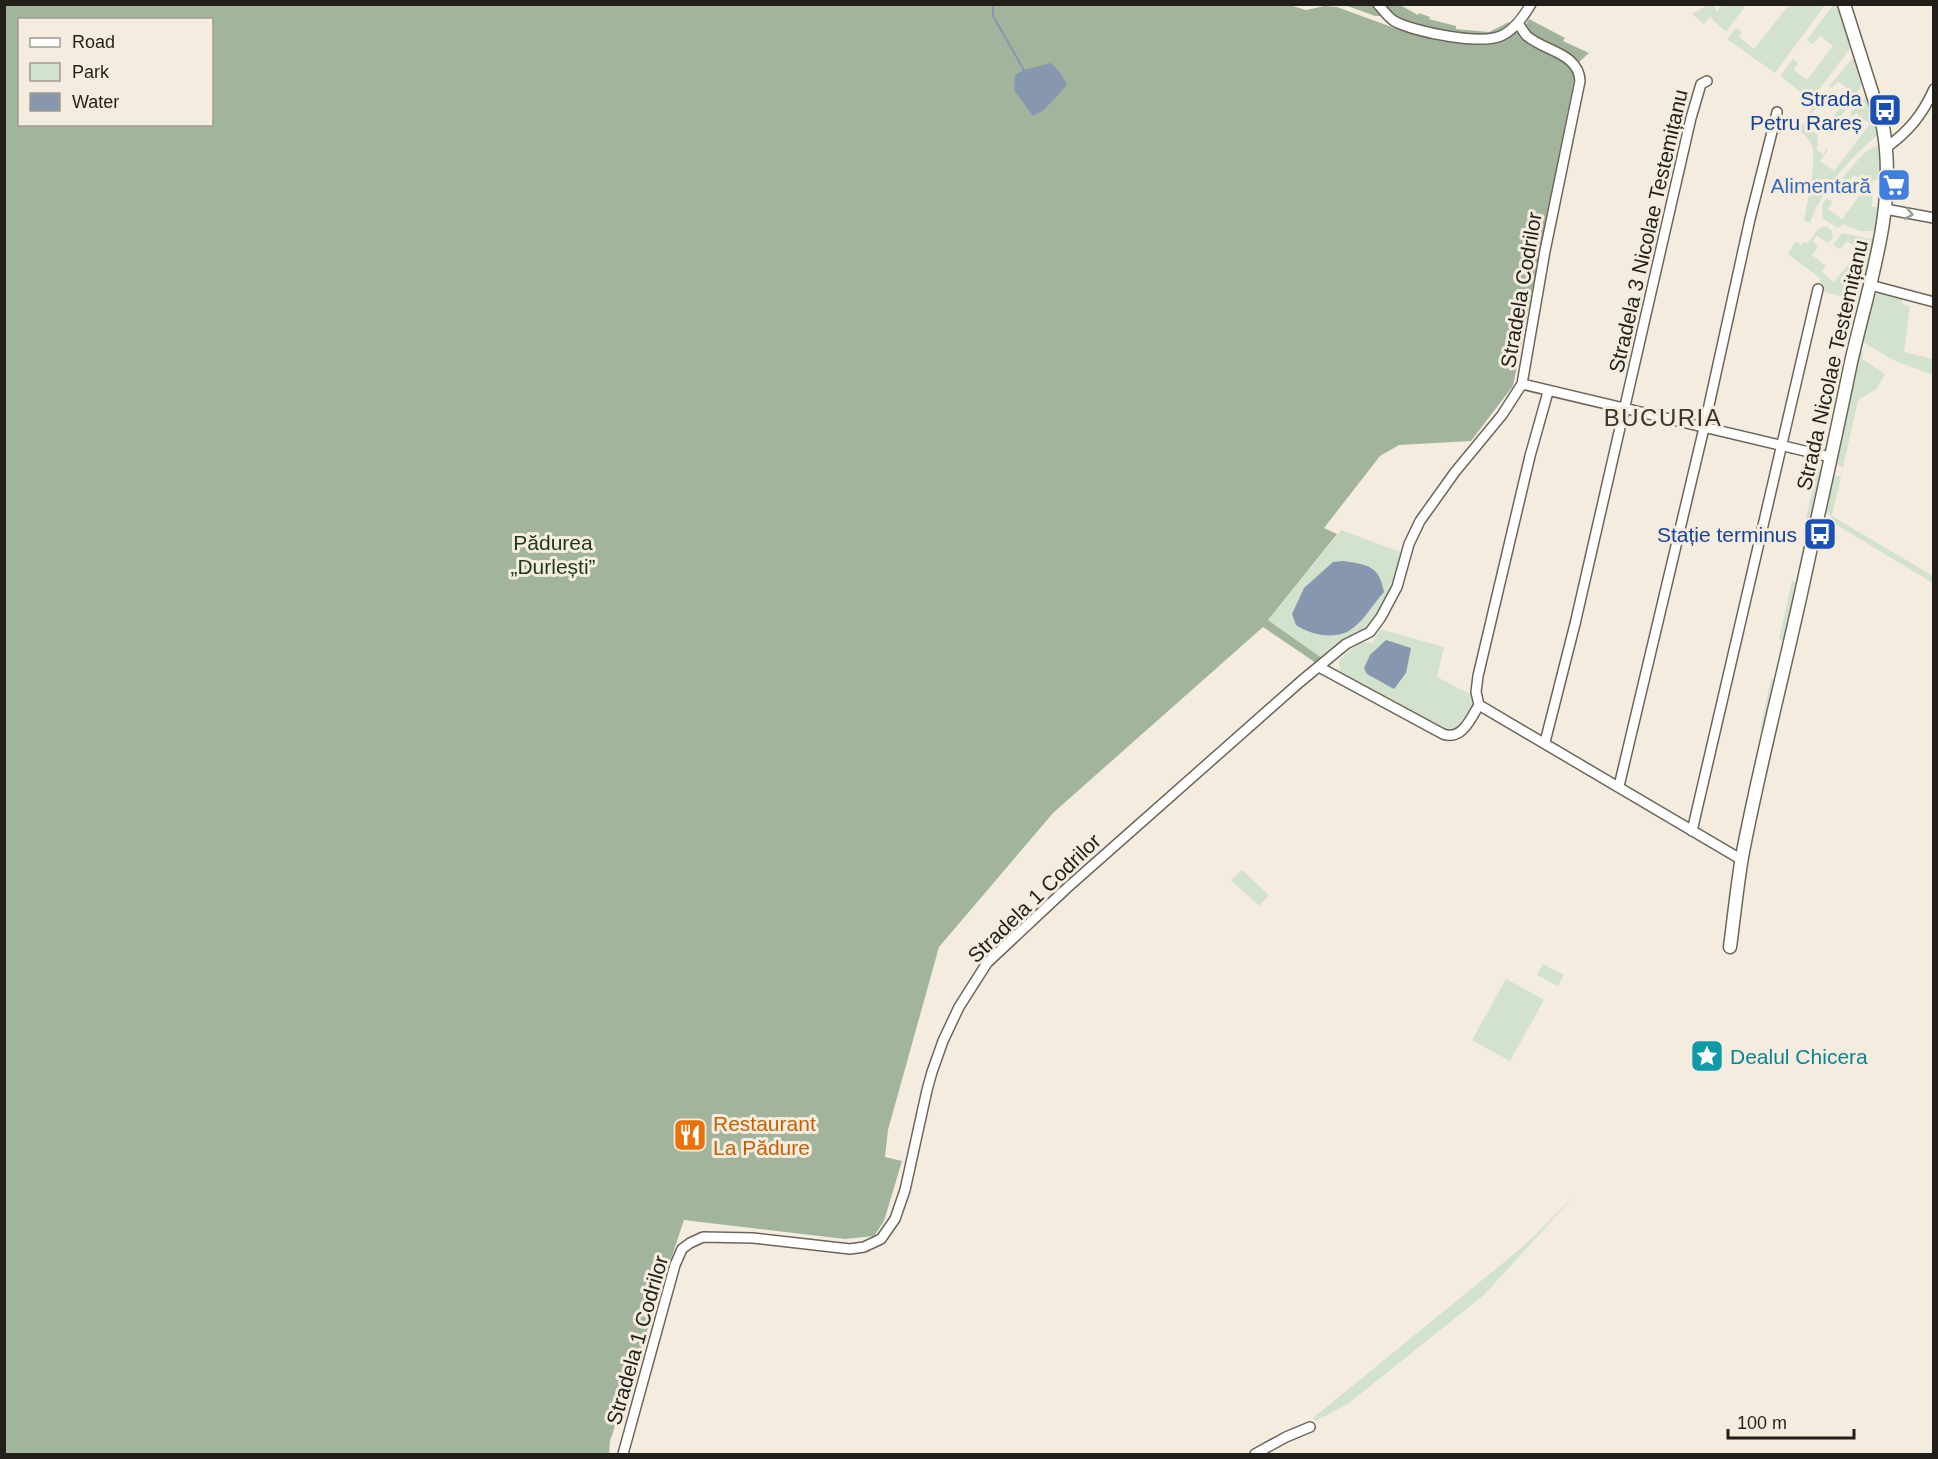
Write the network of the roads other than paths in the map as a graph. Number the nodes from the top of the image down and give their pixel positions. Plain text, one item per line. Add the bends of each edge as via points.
1 (1378, 4) edge
2 (1531, 4) edge
3 (1844, 4) edge
4 (1518, 23) junction
5 (1707, 81) dead end
6 (1934, 89) edge
7 (1930, 108) edge
8 (1777, 112) dead end
9 (1887, 147) junction
10 (1885, 209) junction
11 (1934, 218) edge
12 (1870, 285) junction
13 (1818, 289) dead end
14 (1934, 302) edge
15 (1522, 384) junction
16 (1548, 392) junction
17 (1624, 410) junction
18 (1704, 428) junction
19 (1782, 445) junction
20 (1830, 457) junction
21 (1319, 667) junction
22 (1479, 705) junction
23 (1545, 742) junction
24 (1619, 786) junction
25 (1692, 831) junction
26 (1742, 860) junction
27 (1730, 947) dead end
28 (1310, 1427) dead end
29 (623, 1455) edge
30 (1255, 1455) edge

1 - 4 street via 1392,20 1452,37 1492,38
2 - 4 street
3 - 9 street, Strada Nicolae Testemițanu
4 - 15 street, Stradela Codrilor via 1527,36 1573,62 1580,74
5 - 17 street, Stradela 3 Nicolae Testemițanu via 1701,84 1691,118
6 - 7 street
7 - 9 street
8 - 18 street
9 - 10 street, Strada Nicolae Testemițanu
10 -> 11 street
10 - 12 street, Strada Nicolae Testemițanu
12 - 14 street
12 - 20 street, Strada Nicolae Testemițanu
13 - 19 street
15 - 16 street
15 - 21 street, Stradela Codrilor via 1420,521 1396,587 1376,626
16 - 17 street
16 - 22 street via 1479,676
17 - 18 street
17 - 23 street, Stradela 3 Nicolae Testemițanu
18 - 19 street
18 - 24 street
19 - 20 street
19 - 25 street
20 - 26 street, Strada Nicolae Testemițanu
21 - 22 street via 1448,736 1460,733
21 - 29 street, Stradela 1 Codrilor via 1066,888 983,968 943,1041 927,1090 901,1206 881,1239 850,1249 753,1238 704,1237 682,1249
22 - 23 street
23 - 24 street
24 - 25 street
25 - 26 street
26 - 27 street, Strada Nicolae Testemițanu
28 - 30 street

